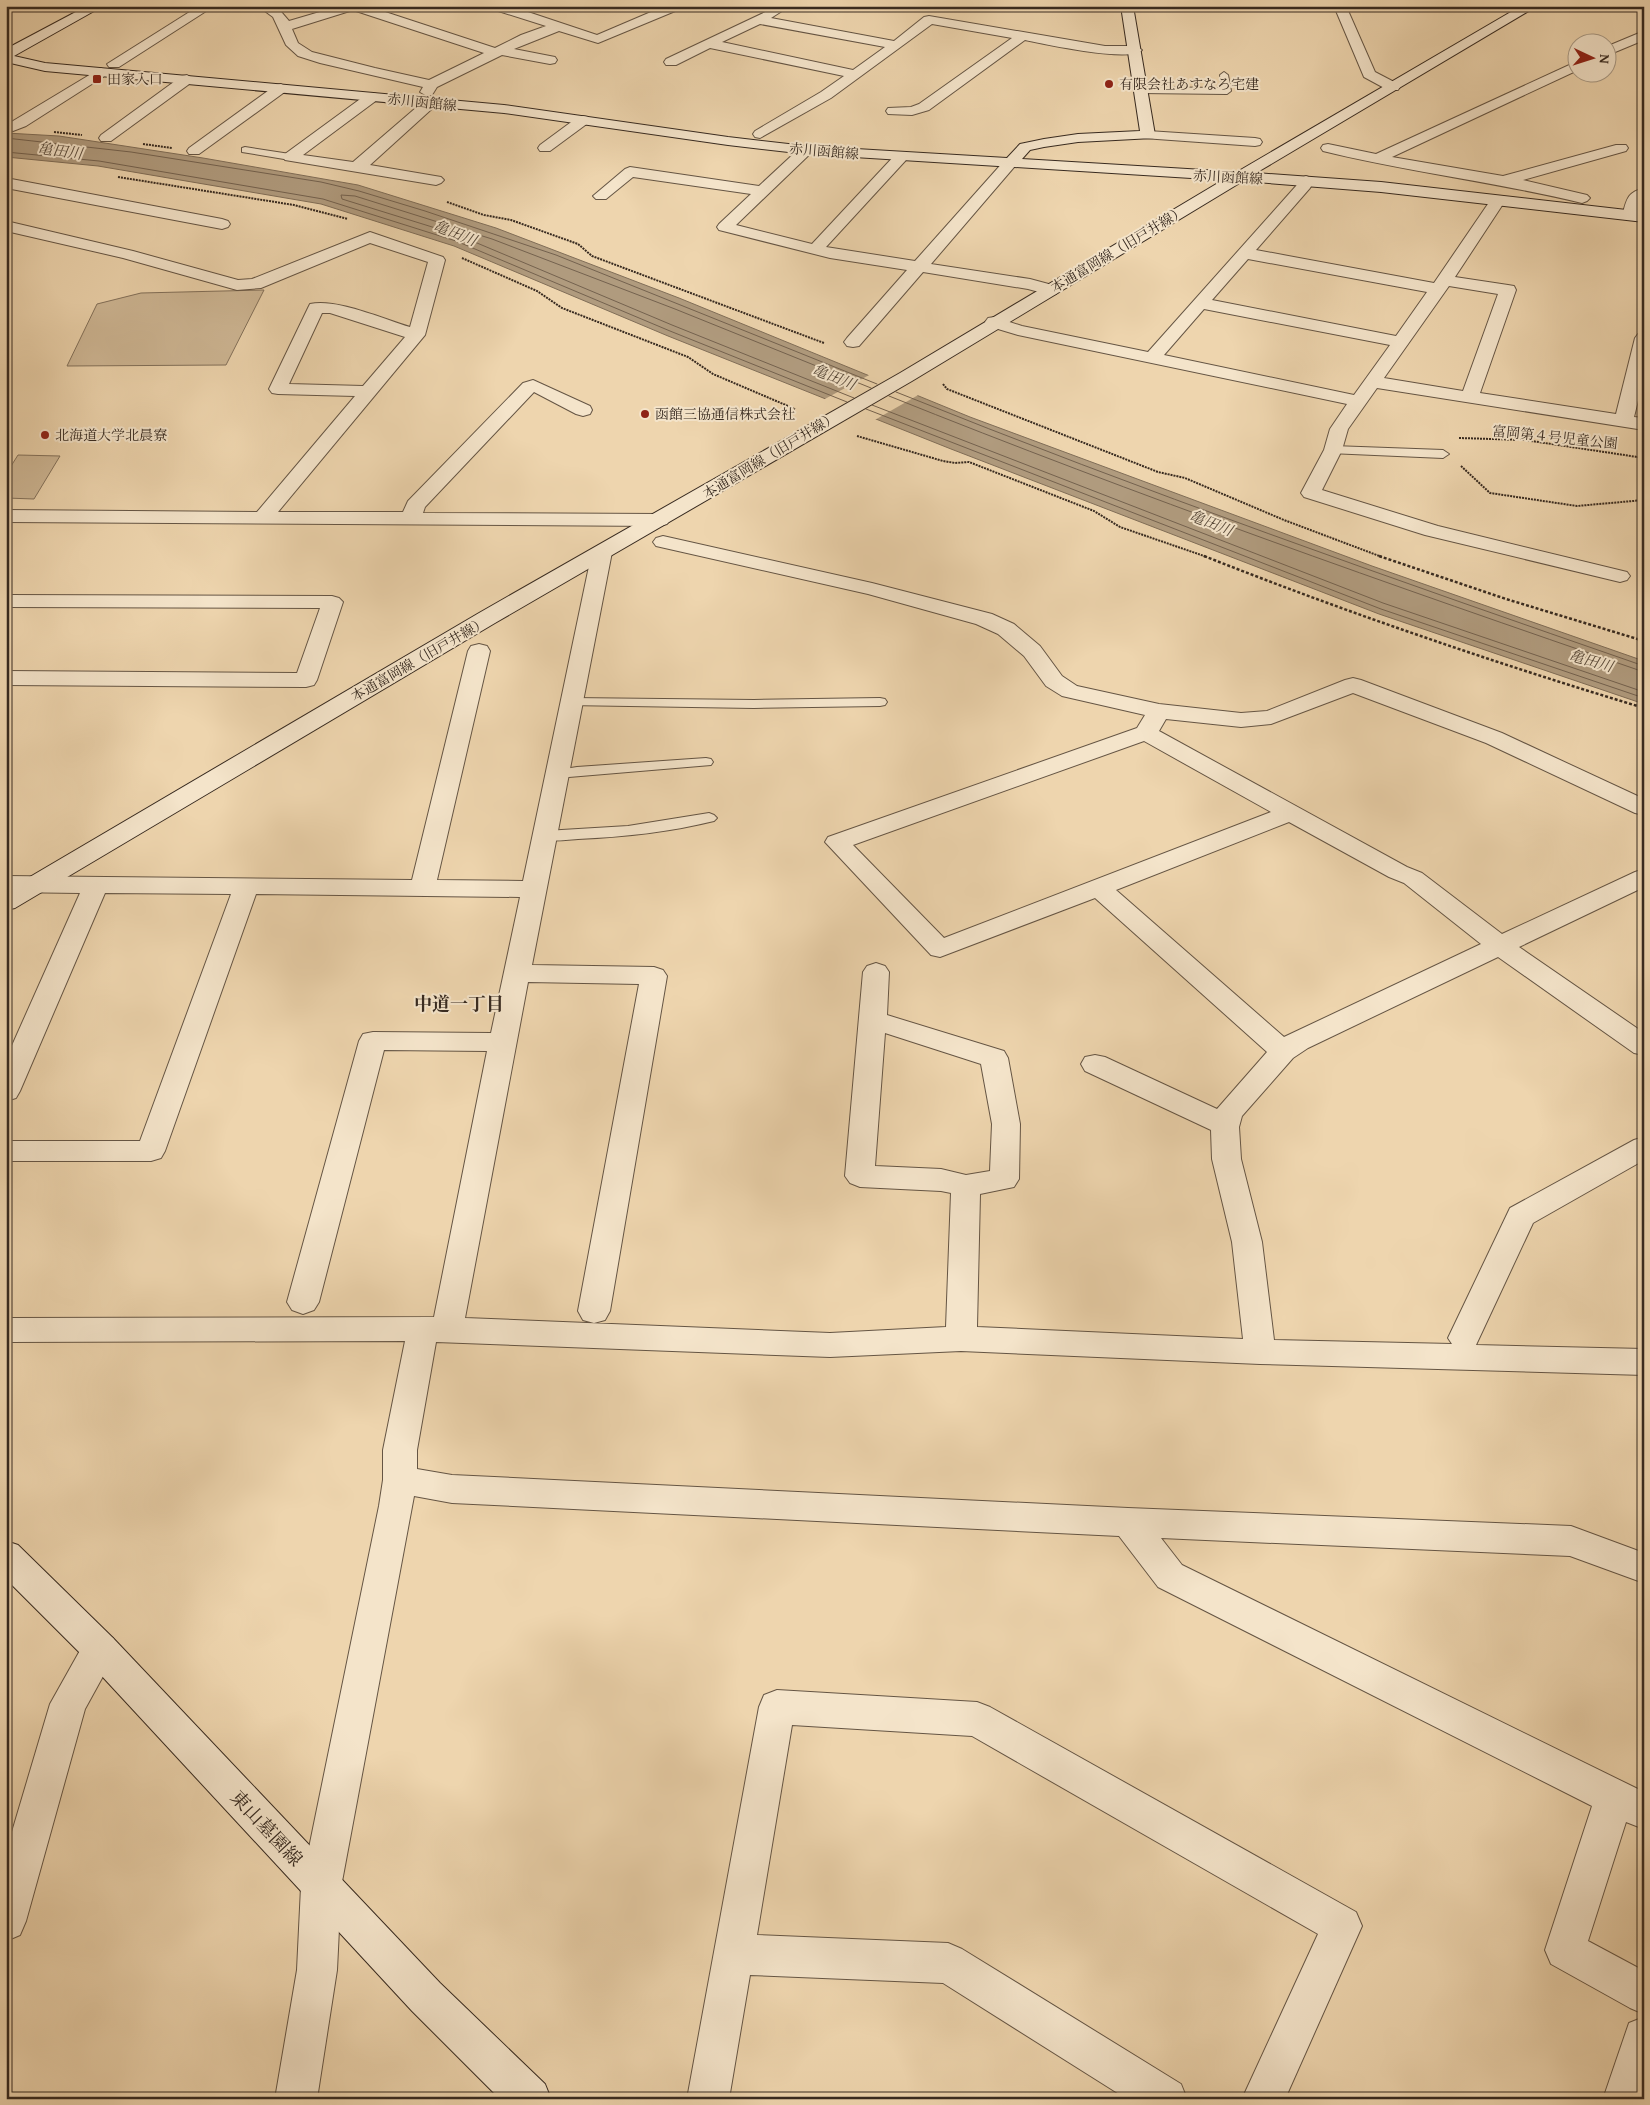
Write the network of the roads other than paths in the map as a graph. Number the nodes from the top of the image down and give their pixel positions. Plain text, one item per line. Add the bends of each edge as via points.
1 (97, 6) edge
2 (208, 6) edge
3 (264, 6) edge
4 (353, 6) edge
5 (496, 6) edge
6 (676, 6) edge
7 (786, 6) edge
8 (1127, 6) edge
9 (1340, 6) edge
10 (1531, 6) edge
11 (554, 13) dead end
12 (539, 19) junction
13 (759, 20) junction
14 (286, 26) junction
15 (560, 26) junction
16 (898, 26) dead end
17 (917, 30) junction
18 (1644, 34) edge
19 (1023, 36) junction
20 (710, 44) junction
21 (896, 45) junction
22 (1618, 46) edge
23 (1135, 50) junction
24 (500, 52) junction
25 (6, 57) edge
26 (550, 60) dead end
27 (671, 62) dead end
28 (114, 64) junction
29 (1568, 70) edge
30 (101, 72) junction
31 (854, 74) junction
32 (1224, 75) dead end
33 (187, 79) junction
34 (1393, 87) junction
35 (281, 88) junction
36 (1140, 90) junction
37 (429, 93) junction
38 (372, 97) junction
39 (893, 111) dead end
40 (583, 120) junction
41 (13, 127) road end
42 (760, 134) junction
43 (1148, 135) junction
44 (106, 138) road end
45 (1255, 142) dead end
46 (545, 148) dead end
47 (1328, 148) dead end
48 (1621, 148) dead end
49 (245, 150) dead end
50 (806, 150) junction
51 (194, 151) road end
52 (290, 157) junction
53 (901, 157) junction
54 (1014, 158) junction
55 (1376, 159) junction
56 (355, 167) junction
57 (1255, 167) junction
58 (1238, 177) junction
59 (436, 180) dead end
60 (1505, 180) junction
61 (1306, 181) junction
62 (6, 183) edge
63 (762, 191) junction
64 (1644, 193) edge
65 (602, 196) dead end
66 (1582, 198) junction
67 (1497, 201) junction
68 (1638, 211) edge
69 (222, 224) dead end
70 (6, 226) edge
71 (816, 249) junction
72 (1244, 253) junction
73 (918, 267) junction
74 (1441, 285) junction
75 (1050, 290) junction
76 (1199, 303) junction
77 (994, 322) junction
78 (416, 335) junction
79 (1644, 338) edge
80 (854, 342) dead end
81 (1401, 342) junction
82 (1153, 357) junction
83 (1372, 382) junction
84 (367, 392) junction
85 (1470, 397) junction
86 (1359, 401) junction
87 (583, 410) dead end
88 (1624, 421) junction
89 (1644, 424) edge
90 (1333, 450) junction
91 (1443, 454) dead end
92 (6, 516) edge
93 (264, 516) junction
94 (412, 518) junction
95 (660, 520) junction
96 (663, 542) dead end
97 (602, 552) junction
98 (1620, 576) dead end
99 (6, 601) edge
100 (480, 651) dead end
101 (6, 678) edge
102 (572, 702) junction
103 (880, 702) dead end
104 (1159, 711) junction
105 (1146, 733) junction
106 (706, 762) dead end
107 (557, 774) junction
108 (1644, 808) edge
109 (1290, 813) junction
110 (709, 818) dead end
111 (545, 836) junction
112 (1644, 877) edge
113 (6, 884) edge
114 (36, 884) junction
115 (96, 884) junction
116 (247, 885) junction
117 (423, 887) junction
118 (1099, 888) junction
119 (534, 889) junction
120 (6, 902) edge
121 (1499, 945) junction
122 (876, 972) dead end
123 (517, 973) junction
124 (873, 1020) junction
125 (503, 1042) junction
126 (1644, 1046) edge
127 (1283, 1051) junction
128 (1095, 1064) dead end
129 (6, 1092) edge
130 (1224, 1124) junction
131 (1644, 1147) edge
132 (6, 1151) edge
133 (966, 1186) junction
134 (303, 1302) dead end
135 (594, 1311) dead end
136 (6, 1330) edge
137 (435, 1330) junction
138 (1464, 1338) dead end
139 (962, 1339) junction
140 (1260, 1352) junction
141 (1644, 1362) edge
142 (400, 1480) junction
143 (1128, 1522) junction
144 (6, 1556) edge
145 (1644, 1568) edge
146 (100, 1649) junction
147 (1629, 1804) edge
148 (321, 1887) junction
149 (6, 1921) edge
150 (732, 1954) junction
151 (1644, 1994) edge
152 (1644, 2038) edge
153 (296, 2099) edge
154 (530, 2099) edge
155 (708, 2099) edge
156 (1166, 2099) edge
157 (1263, 2099) edge
158 (1624, 2099) edge

1 - 25 street
2 - 28 street
3 - 14 street via 282,18
4 - 14 street
4 - 24 street
5 - 12 street
6 - 15 street via 598,39
7 - 13 street
8 - 23 street
9 - 34 street via 1368,74
10 - 34 street, 本通富岡線（旧戸井線）
11 - 12 street
12 - 15 street
13 - 20 street
13 - 21 street
14 - 37 street via 298,50 404,79
15 - 24 street via 526,38
16 - 17 street
17 - 19 street via 929,20
17 - 21 street
18 - 22 street
19 - 23 street via 1105,50
19 - 39 street via 924,107
20 - 27 street
20 - 31 street
21 - 31 street
23 - 36 street
24 - 26 street
24 - 37 street
25 - 28 street, 赤川函館線
25 - 30 street, 赤川函館線 via 45,67
28 - 37 street, 赤川函館線
29 - 55 street
30 - 33 street, 赤川函館線
30 - 41 street
31 - 42 street via 826,95
32 - 36 lane via 1227,92
33 - 35 street, 赤川函館線
33 - 44 street
34 - 57 street, 本通富岡線（旧戸井線）
35 - 38 street, 赤川函館線
35 - 51 street
36 - 43 street
37 - 38 street, 赤川函館線
37 - 40 street, 赤川函館線 via 504,109
37 - 42 street, 赤川函館線 via 537,103
37 - 56 street via 363,163
38 - 52 street
40 - 46 street
40 - 50 street, 赤川函館線
42 - 54 street, 赤川函館線
43 - 45 street
43 - 54 street via 1060,140 1025,147
47 - 55 street
48 - 60 street
49 - 52 lane
50 - 53 street, 赤川函館線
50 - 63 street
52 - 56 street
53 - 54 street, 赤川函館線
53 - 71 street
54 - 57 street, 赤川函館線
54 - 58 street, 赤川函館線
54 - 73 street
55 - 60 street
56 - 59 street
57 - 58 street, 本通富岡線（旧戸井線）
57 - 66 street, 赤川函館線
58 - 61 street, 赤川函館線
58 - 75 street, 本通富岡線（旧戸井線）
60 - 66 street
61 - 67 street, 赤川函館線
61 - 72 street
62 - 69 street
63 - 65 street via 630,172
63 - 71 street via 725,227
64 - 68 street via 1635,198
66 - 68 street, 赤川函館線
67 - 68 street, 赤川函館線
67 - 74 street
70 - 78 street via 127,254 237,285 255,284 370,237 437,260
71 - 73 street
72 - 74 street
72 - 76 street
73 - 75 street
73 - 80 street
74 - 81 street
74 - 85 street via 1508,290
75 - 77 street, 本通富岡線（旧戸井線）
76 - 81 street
76 - 82 street
77 - 82 street via 1018,330
77 - 95 street, 本通富岡線（旧戸井線）
78 - 84 street
78 - 84 street via 331,308 316,308 278,389
79 - 88 street
81 - 83 street
82 - 86 street
83 - 85 street
83 - 86 street
84 - 93 street
85 - 88 street
86 - 90 street via 1339,429
87 - 94 street via 533,385 529,387 415,505
88 - 89 street
90 - 91 lane
90 - 98 street via 1311,493 1432,531
92 - 93 street
93 - 94 street
94 - 95 street
95 - 97 street, 本通富岡線（旧戸井線）
96 - 104 street via 872,589 984,619 1006,629 1032,651 1054,681 1070,691
97 - 102 street
97 - 114 street, 本通富岡線（旧戸井線）
99 - 101 street via 332,602 306,680
100 - 117 street
102 - 103 lane
102 - 107 street
104 - 105 street
104 - 108 street via 1242,720 1271,717 1353,685 1494,738
105 - 109 street
105 - 118 street via 837,842 940,949
106 - 107 lane
107 - 111 street
109 - 118 street
109 - 121 street via 1413,878
110 - 111 lane via 653,828
111 - 119 street
112 - 121 street
113 - 114 street
114 - 115 street
114 - 120 street, 本通富岡線（旧戸井線）
115 - 116 street
115 - 129 street
116 - 117 street
116 - 132 street via 151,1151
117 - 119 street
118 - 127 street
119 - 123 street
121 - 126 street
121 - 127 street
122 - 124 street
123 - 125 street
123 - 135 street via 654,976
124 - 133 street via 860,1176 941,1180
124 - 133 street via 994,1058 1006,1124 1004,1179
125 - 134 street via 373,1041
125 - 137 street
127 - 130 street
128 - 130 street
130 - 140 street via 1224,1146 1247,1242
131 - 138 street via 1521,1216
133 - 139 street
136 - 137 street
137 - 139 street via 830,1345
137 - 142 street via 400,1450
139 - 140 street
140 - 141 street
142 - 143 street via 452,1488
142 - 148 street
143 - 145 street via 1571,1541
143 - 147 street via 1170,1576
144 - 146 street, 東山墓園線
146 - 148 street, 東山墓園線
146 - 149 street via 68,1704
147 - 151 street via 1565,1950
148 - 153 street via 317,1970
148 - 154 street, 東山墓園線
150 - 155 street
150 - 156 street via 948,1963
150 - 157 street via 777,1707 978,1719 1342,1926
152 - 158 street

